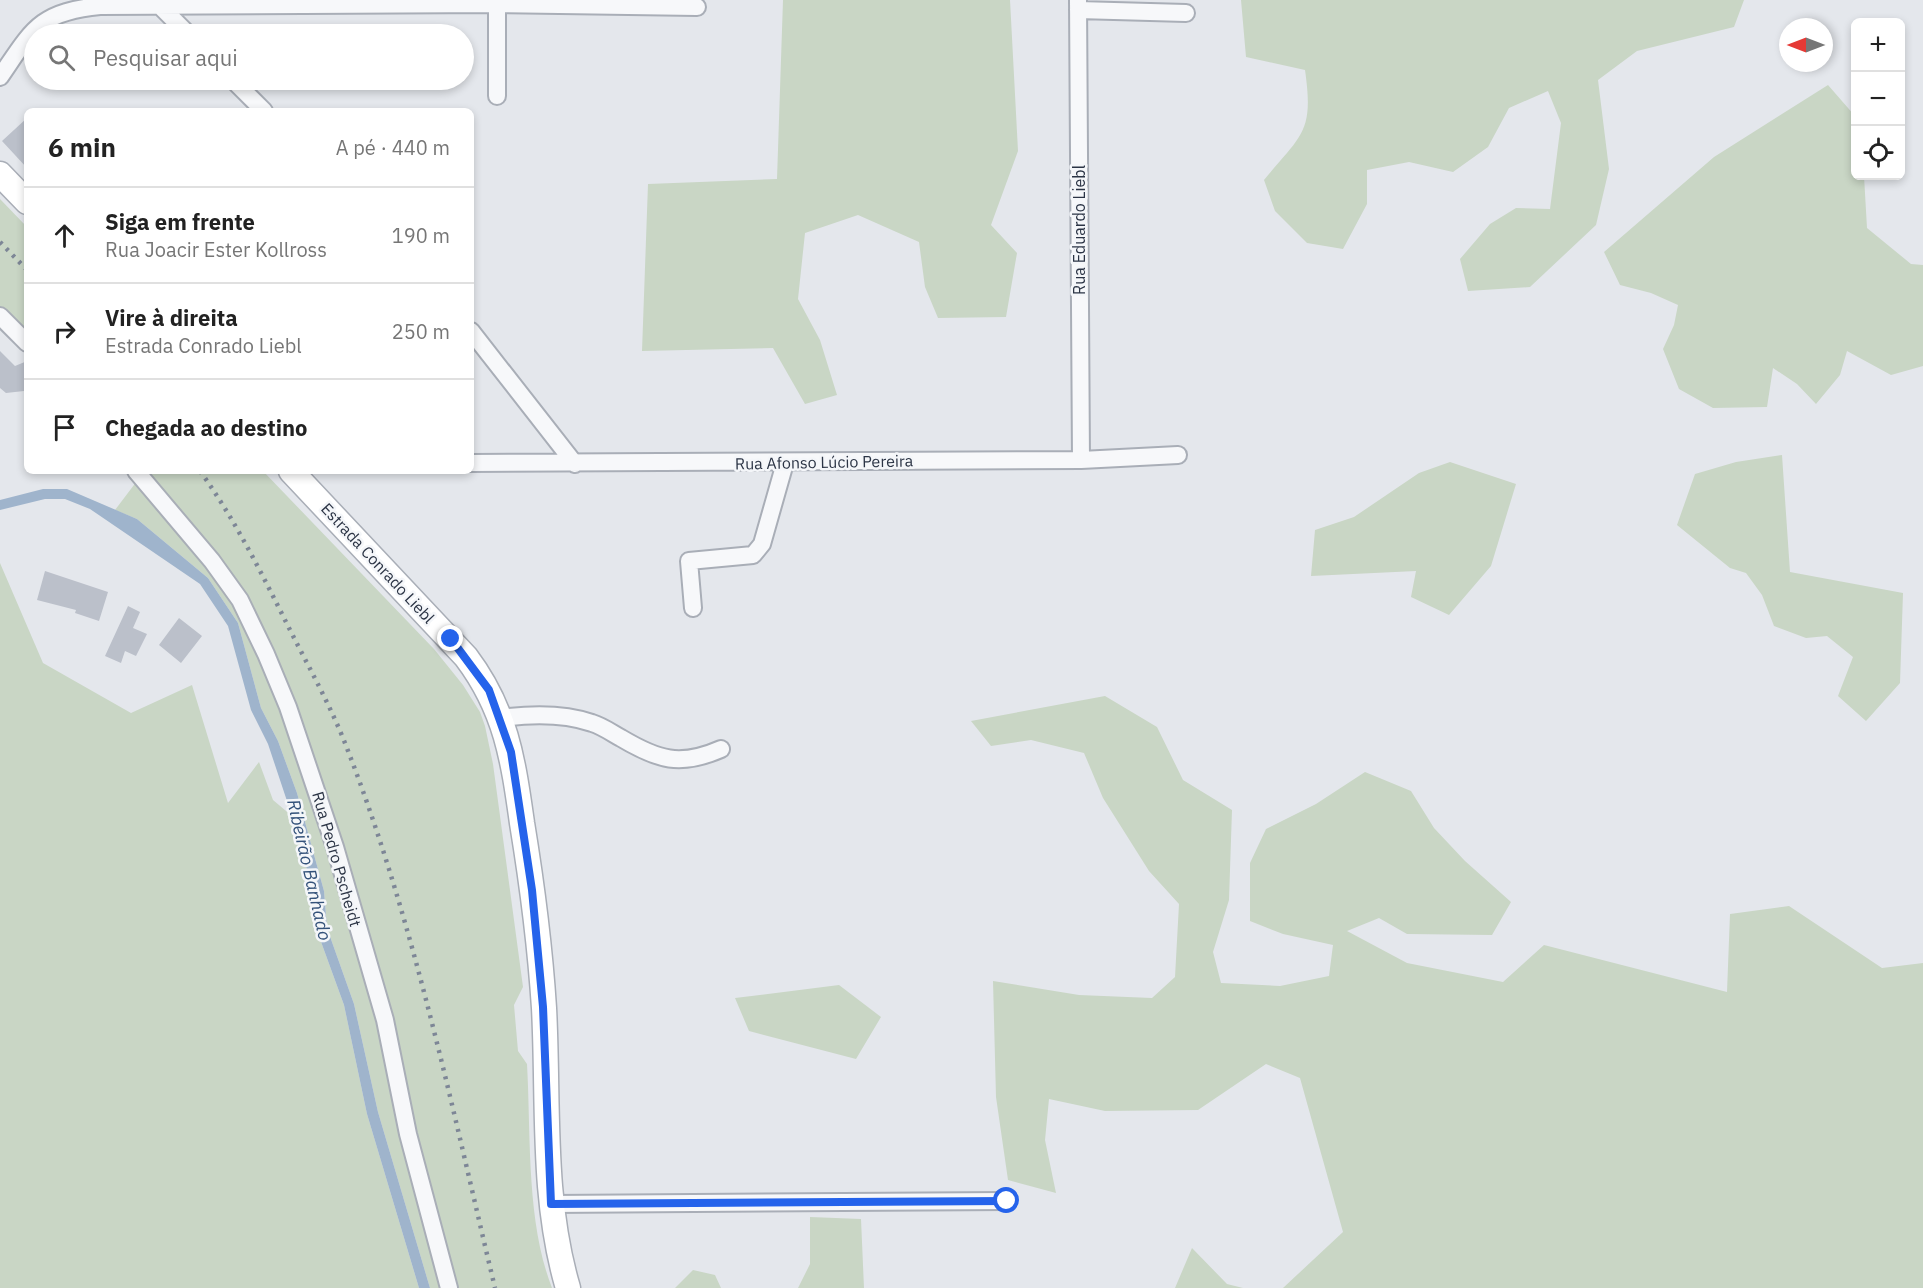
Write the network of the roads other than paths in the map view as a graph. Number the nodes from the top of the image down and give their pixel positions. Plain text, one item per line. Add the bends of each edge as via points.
1 (497, 4) junction
2 (1078, 5) edge
3 (160, 6) junction
4 (697, 7) dead end
5 (1186, 13) dead end
6 (42, 24) edge
7 (178, 24) edge
8 (24, 45) edge
9 (0, 77) edge
10 (243, 90) edge
11 (497, 96) dead end
12 (261, 108) edge
13 (0, 174) edge
14 (24, 199) edge
15 (0, 316) edge
16 (474, 335) edge
17 (24, 340) edge
18 (1178, 455) dead end
19 (1081, 460) junction
20 (474, 463) edge
21 (785, 463) junction
22 (575, 464) junction
23 (139, 474) edge
24 (294, 474) edge
25 (693, 608) dead end
26 (501, 718) junction
27 (721, 749) dead end
28 (1007, 1201) dead end
29 (551, 1204) junction
30 (449, 1288) edge
31 (568, 1288) edge

1 - 3 street
1 - 4 street
1 - 11 street
2 - 5 street
2 - 19 street, Rua Eduardo Liebl
3 - 6 street via 100,6 58,12
3 - 7 street
8 - 9 street
10 - 12 street
13 - 14 main road
15 - 17 street
16 - 22 street
18 - 19 street, Rua Afonso Lúcio Pereira
19 - 21 street, Rua Afonso Lúcio Pereira
20 - 22 street, Rua Afonso Lúcio Pereira
21 - 22 street, Rua Afonso Lúcio Pereira
21 - 25 street via 762,544 753,555 689,561
23 - 30 street, Rua Pedro Pscheidt via 240,600 288,707 385,1020 408,1134
24 - 26 main road, Estrada Conrado Liebl via 466,657 489,690
26 - 27 street via 568,716 596,724 641,750 672,760 703,757
26 - 29 main road, Estrada Conrado Liebl via 511,752 532,890 543,1007
28 - 29 street
29 - 31 main road, Estrada Conrado Liebl

